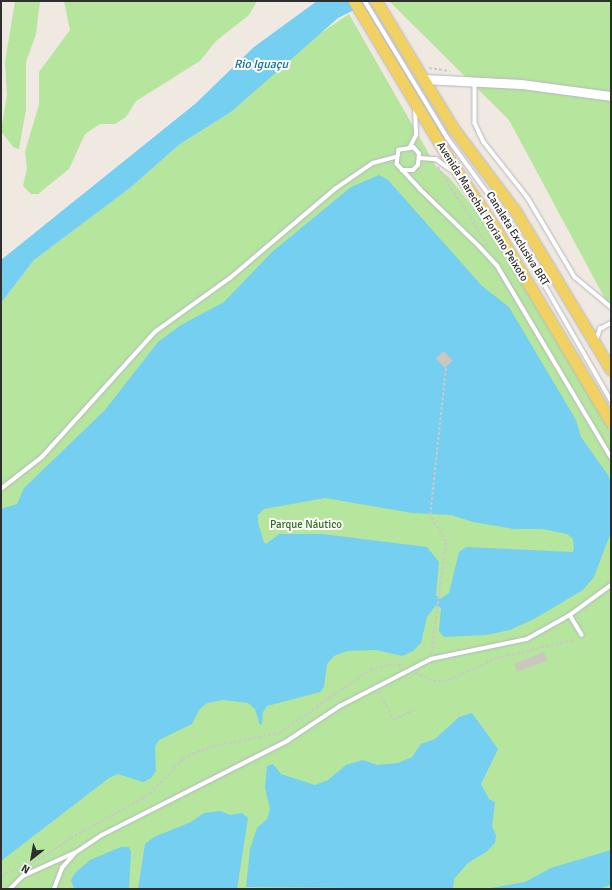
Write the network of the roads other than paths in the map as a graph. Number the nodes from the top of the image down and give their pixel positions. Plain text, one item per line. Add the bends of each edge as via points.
1 (354, 1) edge
2 (365, 1) edge
3 (376, 1) edge
4 (381, 27) junction
5 (424, 79) junction
6 (475, 80) junction
7 (611, 96) edge
8 (411, 97) junction
9 (410, 147) junction
10 (396, 157) junction
11 (420, 158) junction
12 (402, 170) junction
13 (474, 195) junction
14 (611, 307) edge
15 (611, 323) edge
16 (596, 344) junction
17 (611, 370) edge
18 (611, 400) edge
19 (611, 422) edge
20 (611, 458) edge
21 (1, 489) edge
22 (611, 585) edge
23 (570, 615) junction
24 (582, 635) dead end
25 (75, 853) junction
26 (10, 889) edge
27 (54, 889) edge

1 - 4 main road, Avenida Marechal Floriano Peixoto
2 - 4 lane, Canaleta Exclusiva BRT
3 - 4 main road, Avenida Marechal Floriano Peixoto
4 - 5 main road, Avenida Marechal Floriano Peixoto
4 - 8 main road, Avenida Marechal Floriano Peixoto
4 - 18 lane, Canaleta Exclusiva BRT via 447,137 508,221
5 - 6 street
5 - 16 main road, Avenida Marechal Floriano Peixoto via 453,128 516,212
6 - 7 street
6 - 14 lane via 475,123 484,142 528,198 575,277
8 - 9 lane via 417,126
8 - 13 main road, Avenida Marechal Floriano Peixoto
9 - 10 lane via 402,148
9 - 11 lane via 417,151
10 - 12 lane
10 - 21 lane via 373,163 336,189 236,273 155,332 42,457
11 - 12 lane via 413,170
11 - 13 lane via 442,162
12 - 20 lane via 497,265
13 - 19 main road, Avenida Marechal Floriano Peixoto
15 - 16 lane via 600,329
16 - 17 main road, Avenida Marechal Floriano Peixoto
22 - 23 lane
23 - 24 lane
23 - 25 lane via 527,639 431,659 377,686 287,741 102,835
25 - 26 lane via 23,876
25 - 27 lane via 62,868

